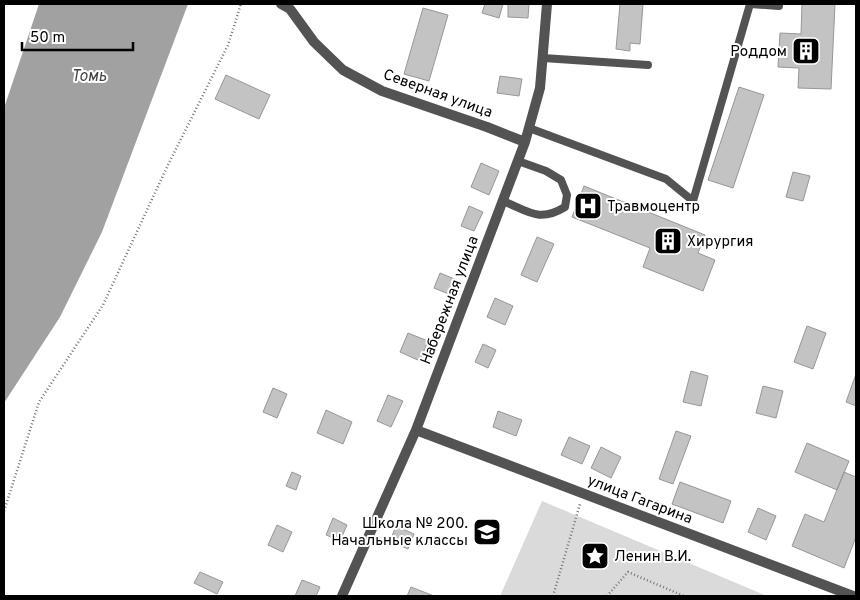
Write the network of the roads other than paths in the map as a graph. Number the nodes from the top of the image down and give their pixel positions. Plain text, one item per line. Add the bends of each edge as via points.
1 (281, 4) edge
2 (547, 4) edge
3 (750, 4) edge
4 (778, 6) dead end
5 (542, 58) junction
6 (648, 65) dead end
7 (529, 128) junction
8 (525, 142) junction
9 (518, 161) junction
10 (503, 201) junction
11 (416, 430) junction
12 (342, 596) edge
13 (853, 596) edge

1 - 8 street, Северная улица via 290,9 314,42 343,70 382,91
2 - 5 street, Набережная улица
3 - 4 lane
3 - 7 lane via 693,201 666,178
5 - 6 lane
5 - 7 street, Набережная улица via 540,88
7 - 8 street, Набережная улица
8 - 9 street, Набережная улица
9 - 10 street, Набережная улица
9 - 10 lane via 561,180 567,195 565,207 552,214 538,215
10 - 11 street, Набережная улица
11 - 12 street, Набережная улица
11 - 13 street, улица Гагарина

